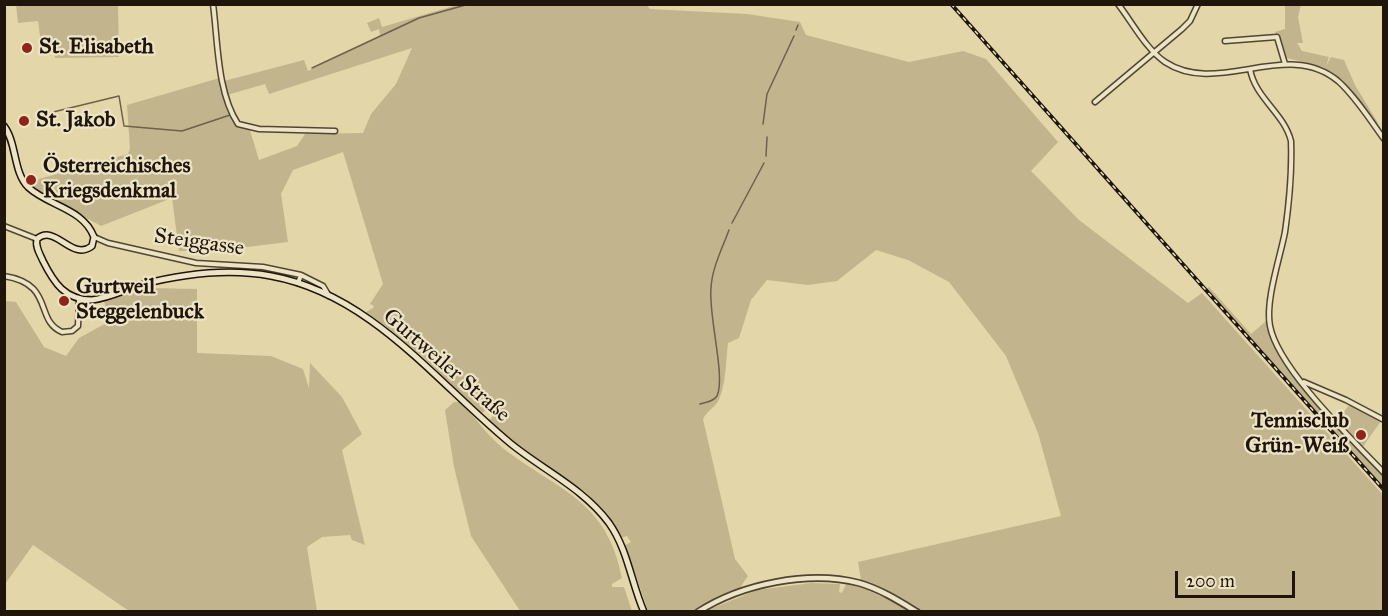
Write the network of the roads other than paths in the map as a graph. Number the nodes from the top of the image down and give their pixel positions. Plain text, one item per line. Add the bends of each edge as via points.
1 (213, 4) edge
2 (1118, 4) edge
3 (1198, 4) edge
4 (1226, 41) dead end
5 (1155, 53) junction
6 (1285, 64) junction
7 (1250, 69) junction
8 (1095, 102) dead end
9 (4, 126) edge
10 (335, 131) dead end
11 (7, 133) edge
12 (1383, 139) edge
13 (4, 226) edge
14 (94, 237) junction
15 (37, 239) junction
16 (301, 275) junction
17 (4, 276) edge
18 (298, 283) junction
19 (328, 296) junction
20 (79, 299) junction
21 (1303, 382) junction
22 (1383, 420) edge
23 (1383, 473) edge
24 (644, 612) edge
25 (698, 612) edge
26 (917, 612) edge

1 - 10 street via 226,95 238,123 259,129
2 - 5 street
3 - 5 street via 1190,21
4 - 6 street via 1277,37
5 - 7 street via 1180,69 1200,74
5 - 8 street
6 - 7 street
6 - 12 street via 1310,66 1336,80
7 - 21 street via 1262,95 1288,129 1291,141 1285,228 1270,324 1278,346
9 - 11 main road
11 - 14 main road via 28,187 72,212
13 - 15 street
14 - 15 main road via 92,246 85,251 77,251 48,235
14 - 16 street, Steiggasse via 196,263 263,267
15 - 20 main road via 36,246 53,281
16 - 18 street
16 - 19 street, Steiggasse via 323,286
17 - 20 street via 33,286 52,325 62,332 78,326
18 - 19 main road, Gurtweiler Straße
18 - 20 main road, Gurtweiler Straße via 243,273 207,273 146,284 99,299
19 - 24 main road, Gurtweiler Straße via 399,342 508,441 598,509 620,543
21 - 22 street
21 - 23 street
25 - 26 street via 752,589 821,579 867,586

